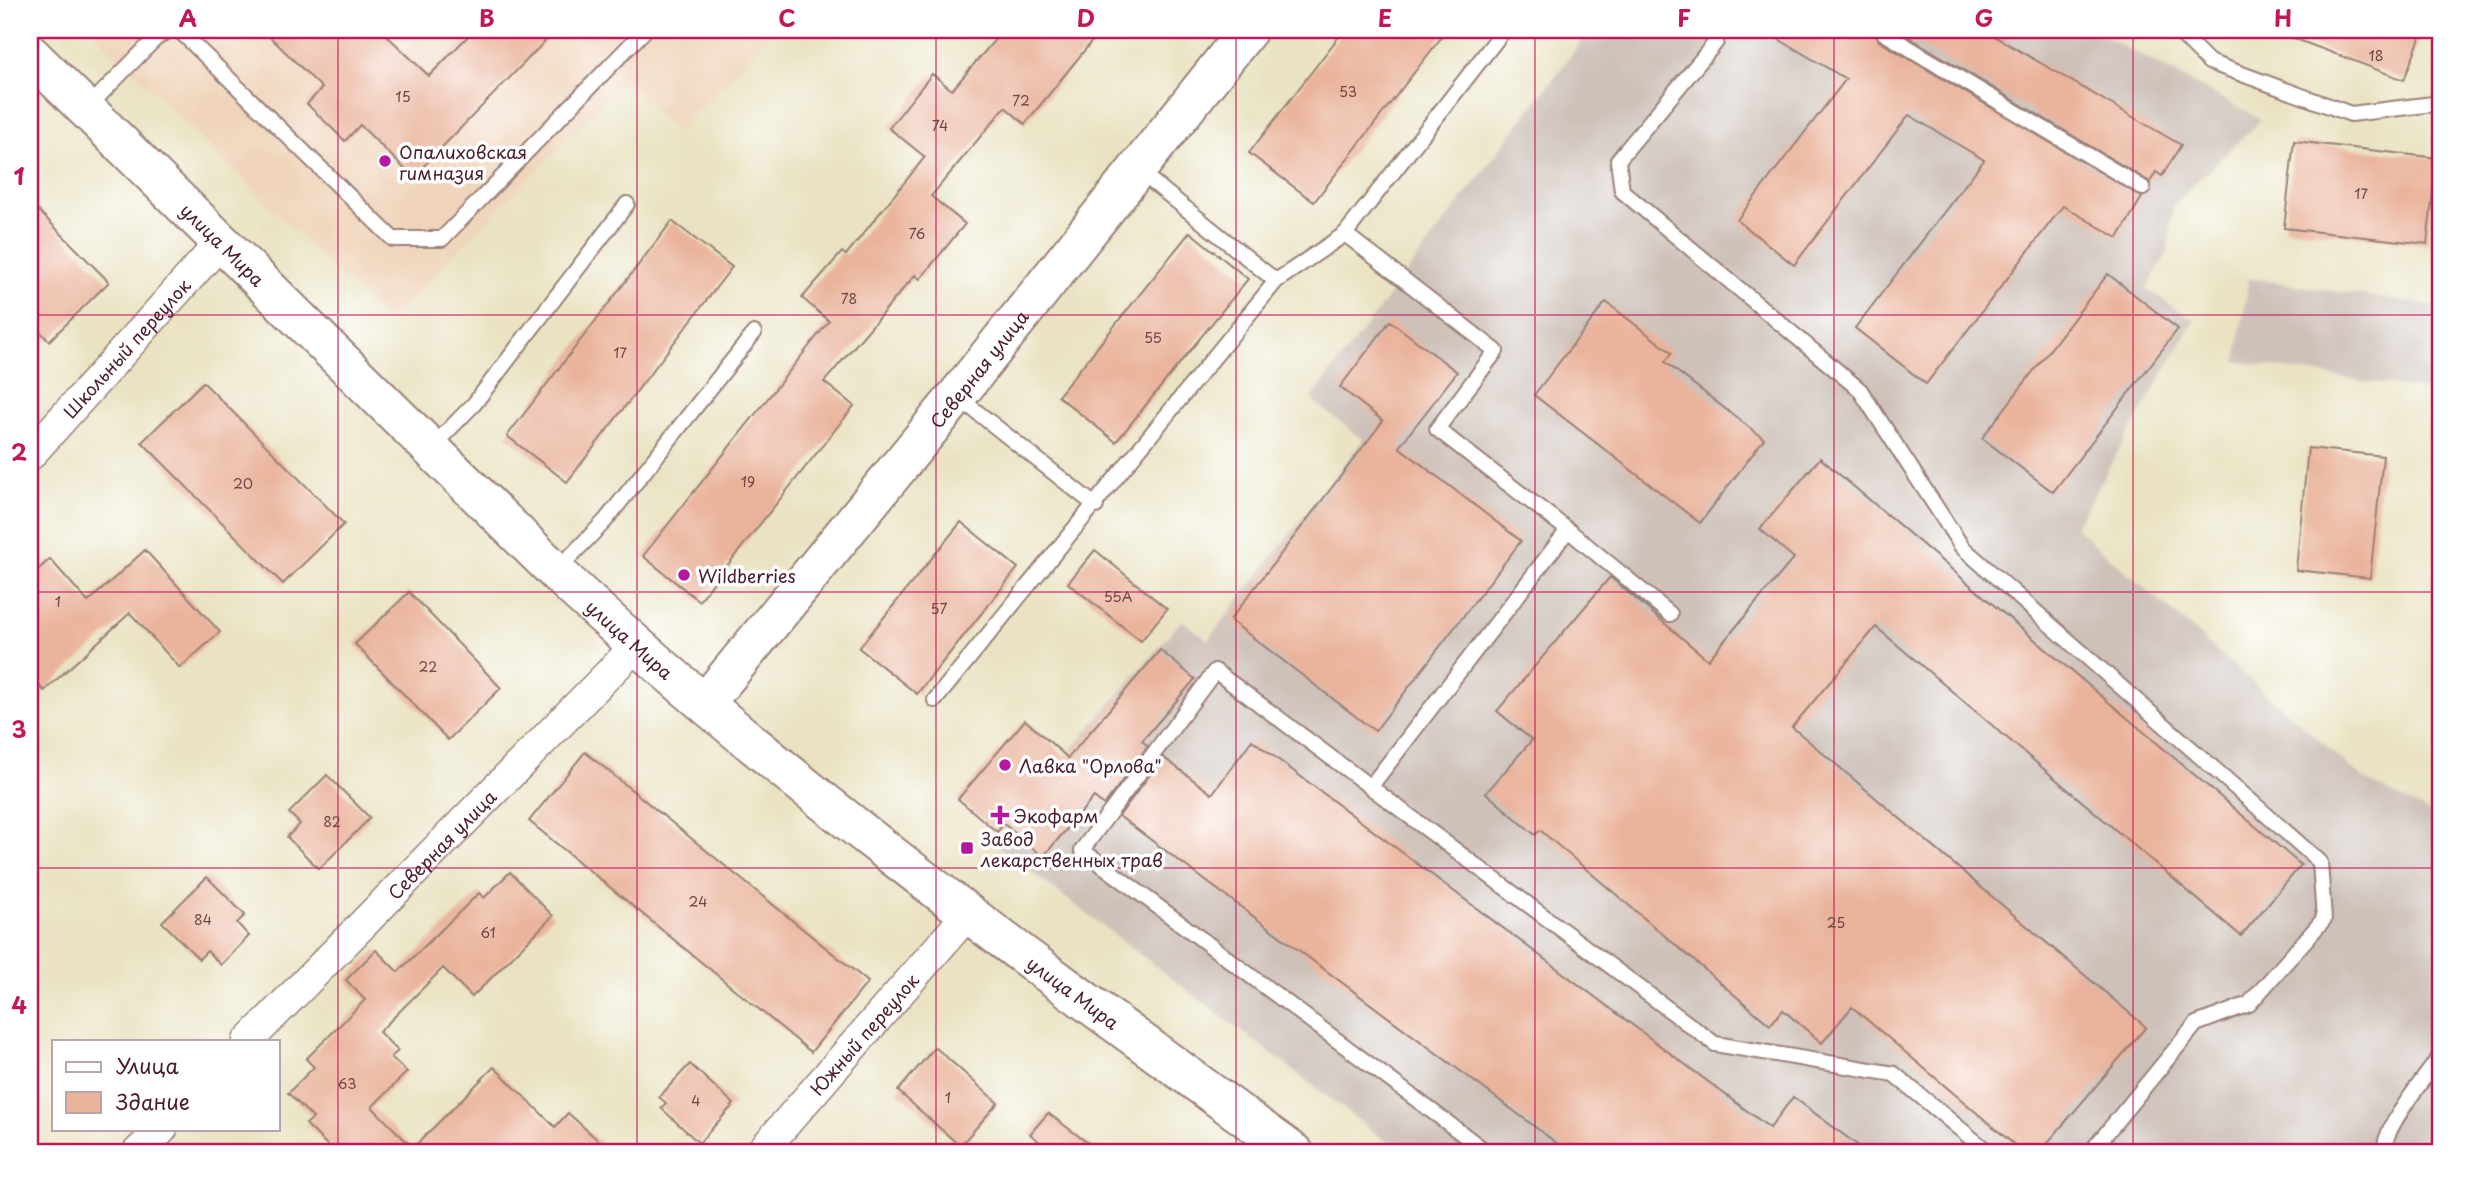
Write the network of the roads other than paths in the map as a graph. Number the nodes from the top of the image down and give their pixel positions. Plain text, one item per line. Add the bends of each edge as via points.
1 (169, 30) edge
2 (179, 30) edge
3 (645, 30) edge
4 (1248, 30) edge
5 (1504, 30) edge
6 (2177, 30) edge
7 (1883, 31) edge
8 (1716, 42) dead end
9 (30, 54) edge
10 (2441, 103) edge
11 (86, 109) junction
12 (1138, 170) junction
13 (2143, 188) dead end
14 (627, 204) dead end
15 (1345, 234) junction
16 (221, 242) junction
17 (1276, 281) junction
18 (754, 333) dead end
19 (956, 397) junction
20 (431, 448) junction
21 (30, 455) edge
22 (1096, 506) junction
23 (1568, 530) junction
24 (556, 572) junction
25 (1670, 614) dead end
26 (636, 646) junction
27 (935, 700) dead end
28 (705, 703) junction
29 (1371, 786) junction
30 (968, 915) junction
31 (249, 1040) edge
32 (2441, 1055) edge
33 (161, 1130) edge
34 (137, 1153) edge
35 (760, 1153) edge
36 (1294, 1153) edge
37 (1488, 1153) edge
38 (1989, 1153) edge
39 (2090, 1153) edge
40 (2385, 1153) edge

1 - 11 lane
2 - 3 lane via 393,239 442,239
4 - 12 street, Северная улица
5 - 15 lane
6 - 10 lane via 2209,62 2351,114
7 - 13 lane
8 - 39 lane via 1618,160 1622,191 1860,390 1962,547 2320,862 2324,919 2249,1004 2196,1024
9 - 11 street, улица Мира
11 - 16 street, улица Мира
12 - 17 lane
12 - 19 street, Северная улица
14 - 20 lane via 474,404
15 - 17 lane
15 - 23 lane via 1496,351 1437,429
16 - 20 street, улица Мира
16 - 21 street, Школьный переулок
17 - 22 lane
18 - 24 lane via 605,521
19 - 22 lane
19 - 28 street, Северная улица
20 - 24 street, улица Мира
22 - 27 lane
23 - 25 lane
23 - 29 lane
24 - 26 street, улица Мира
26 - 28 street, улица Мира
26 - 31 street, Северная улица
28 - 30 street, улица Мира
29 - 37 lane via 1215,671 1082,850
29 - 38 lane via 1715,1044 1894,1074
30 - 35 street, Южный переулок
30 - 36 street, улица Мира
32 - 40 lane via 2396,1120 2383,1147
33 - 34 street

